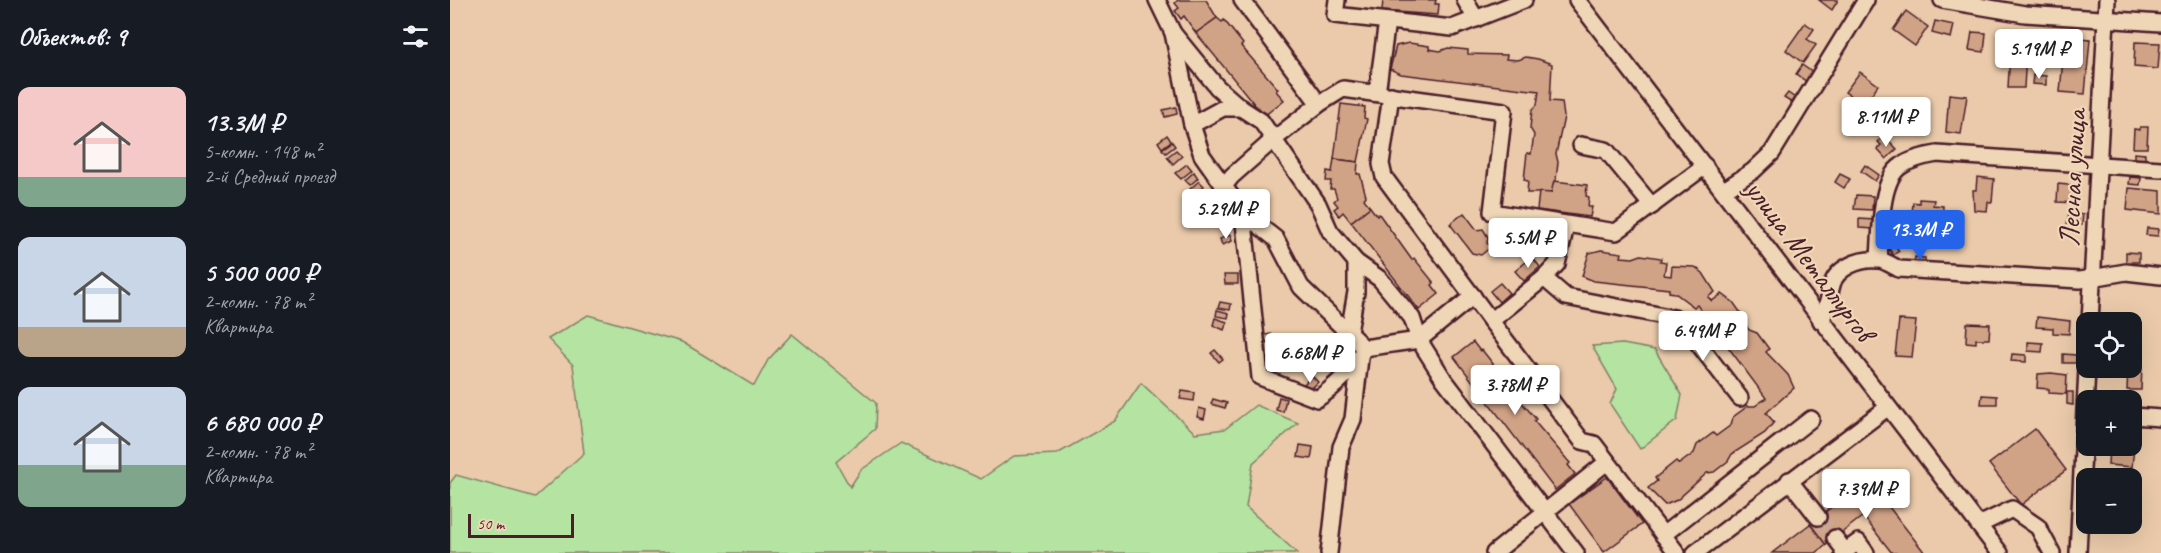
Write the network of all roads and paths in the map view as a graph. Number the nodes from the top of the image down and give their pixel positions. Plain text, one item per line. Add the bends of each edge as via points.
1 (1157, 0) edge
2 (1242, 0) edge
3 (1337, 0) edge
4 (1465, 0) edge
5 (1524, 0) edge
6 (1577, 0) edge
7 (1866, 0) edge
8 (1942, 0) edge
9 (2107, 0) edge
10 (2106, 18) junction
11 (1476, 19) junction
12 (1387, 21) junction
13 (2161, 23) edge
14 (1173, 33) junction
15 (1384, 94) junction
16 (1319, 104) junction
17 (1241, 108) junction
18 (1192, 125) junction
19 (1273, 140) junction
20 (1581, 145) dead end
21 (2100, 165) junction
22 (1705, 166) junction
23 (2161, 169) edge
24 (1223, 187) junction
25 (1724, 190) junction
26 (1652, 206) junction
27 (1243, 213) junction
28 (1566, 226) junction
29 (1879, 259) junction
30 (1356, 262) junction
31 (2161, 276) edge
32 (2093, 277) junction
33 (1544, 278) junction
34 (1473, 296) junction
35 (2091, 312) edge
36 (1491, 321) junction
37 (1821, 321) junction
38 (1349, 332) junction
39 (1419, 340) junction
40 (1362, 353) junction
41 (1740, 398) dead end
42 (1887, 408) junction
43 (2142, 417) edge
44 (2161, 418) edge
45 (1811, 419) dead end
46 (2083, 456) edge
47 (1607, 462) junction
48 (1789, 480) junction
49 (1544, 512) junction
50 (1818, 517) tunnel mouth
51 (1979, 525) junction
52 (1663, 535) junction
53 (1835, 538) tunnel mouth
54 (1844, 552) edge
55 (1329, 553) edge
56 (1494, 553) edge
57 (1576, 553) edge
58 (1677, 553) edge
59 (1695, 553) edge
60 (1866, 553) edge
61 (2000, 553) edge
62 (2052, 553) edge
63 (2078, 553) edge

1 - 14 street
2 - 16 street
3 - 12 street via 1335,15
4 - 11 street
5 - 11 street
6 - 22 street, улица Металлургов
7 - 25 street via 1772,153
8 - 10 street via 2025,14
9 - 10 street, Лесная улица
10 - 13 street
10 - 21 street, Лесная улица
11 - 12 street via 1452,28
12 - 15 street
14 - 17 street via 1217,87
14 - 18 street
15 - 16 street via 1343,89
15 - 28 street via 1504,111 1492,212
15 - 34 street via 1384,177
16 - 19 street
17 - 18 street via 1223,108
17 - 19 street via 1261,121
18 - 24 street via 1202,155
19 - 24 street
19 - 30 street via 1318,204 1330,231
20 - 26 street via 1606,150
21 - 23 street
21 - 29 street via 1937,154 1920,157 1900,166 1890,176
21 - 32 street, Лесная улица
22 - 25 street, улица Металлургов
22 - 26 street
24 - 27 street
25 - 37 street, улица Металлургов
26 - 28 street via 1616,232
27 - 38 street via 1276,239 1301,287
27 - 40 street via 1260,376 1317,399 1330,391
28 - 33 street via 1557,264
29 - 32 street via 1899,269 2080,280
29 - 37 street via 1858,262 1842,270 1832,284 1830,303
30 - 38 street
30 - 39 street via 1380,279 1412,318
31 - 32 street via 2126,272
32 - 35 street, Лесная улица
33 - 36 street
33 - 41 street via 1566,297 1674,318
34 - 36 street
34 - 39 street
36 - 47 street via 1582,441 1594,444
37 - 42 street, улица Металлургов
38 - 40 street
39 - 40 street
39 - 49 street
40 - 55 street via 1353,419 1341,447
42 - 48 street
42 - 51 street, улица Металлургов
43 - 44 street
45 - 52 street
46 - 63 street
47 - 49 street
47 - 52 street
48 - 50 street
48 - 59 street
49 - 56 street
49 - 57 street
51 - 61 street, улица Металлургов
51 - 62 street via 2012,509 2038,527
52 - 58 street
53 - 54 street
54 - 60 street via 1857,542

